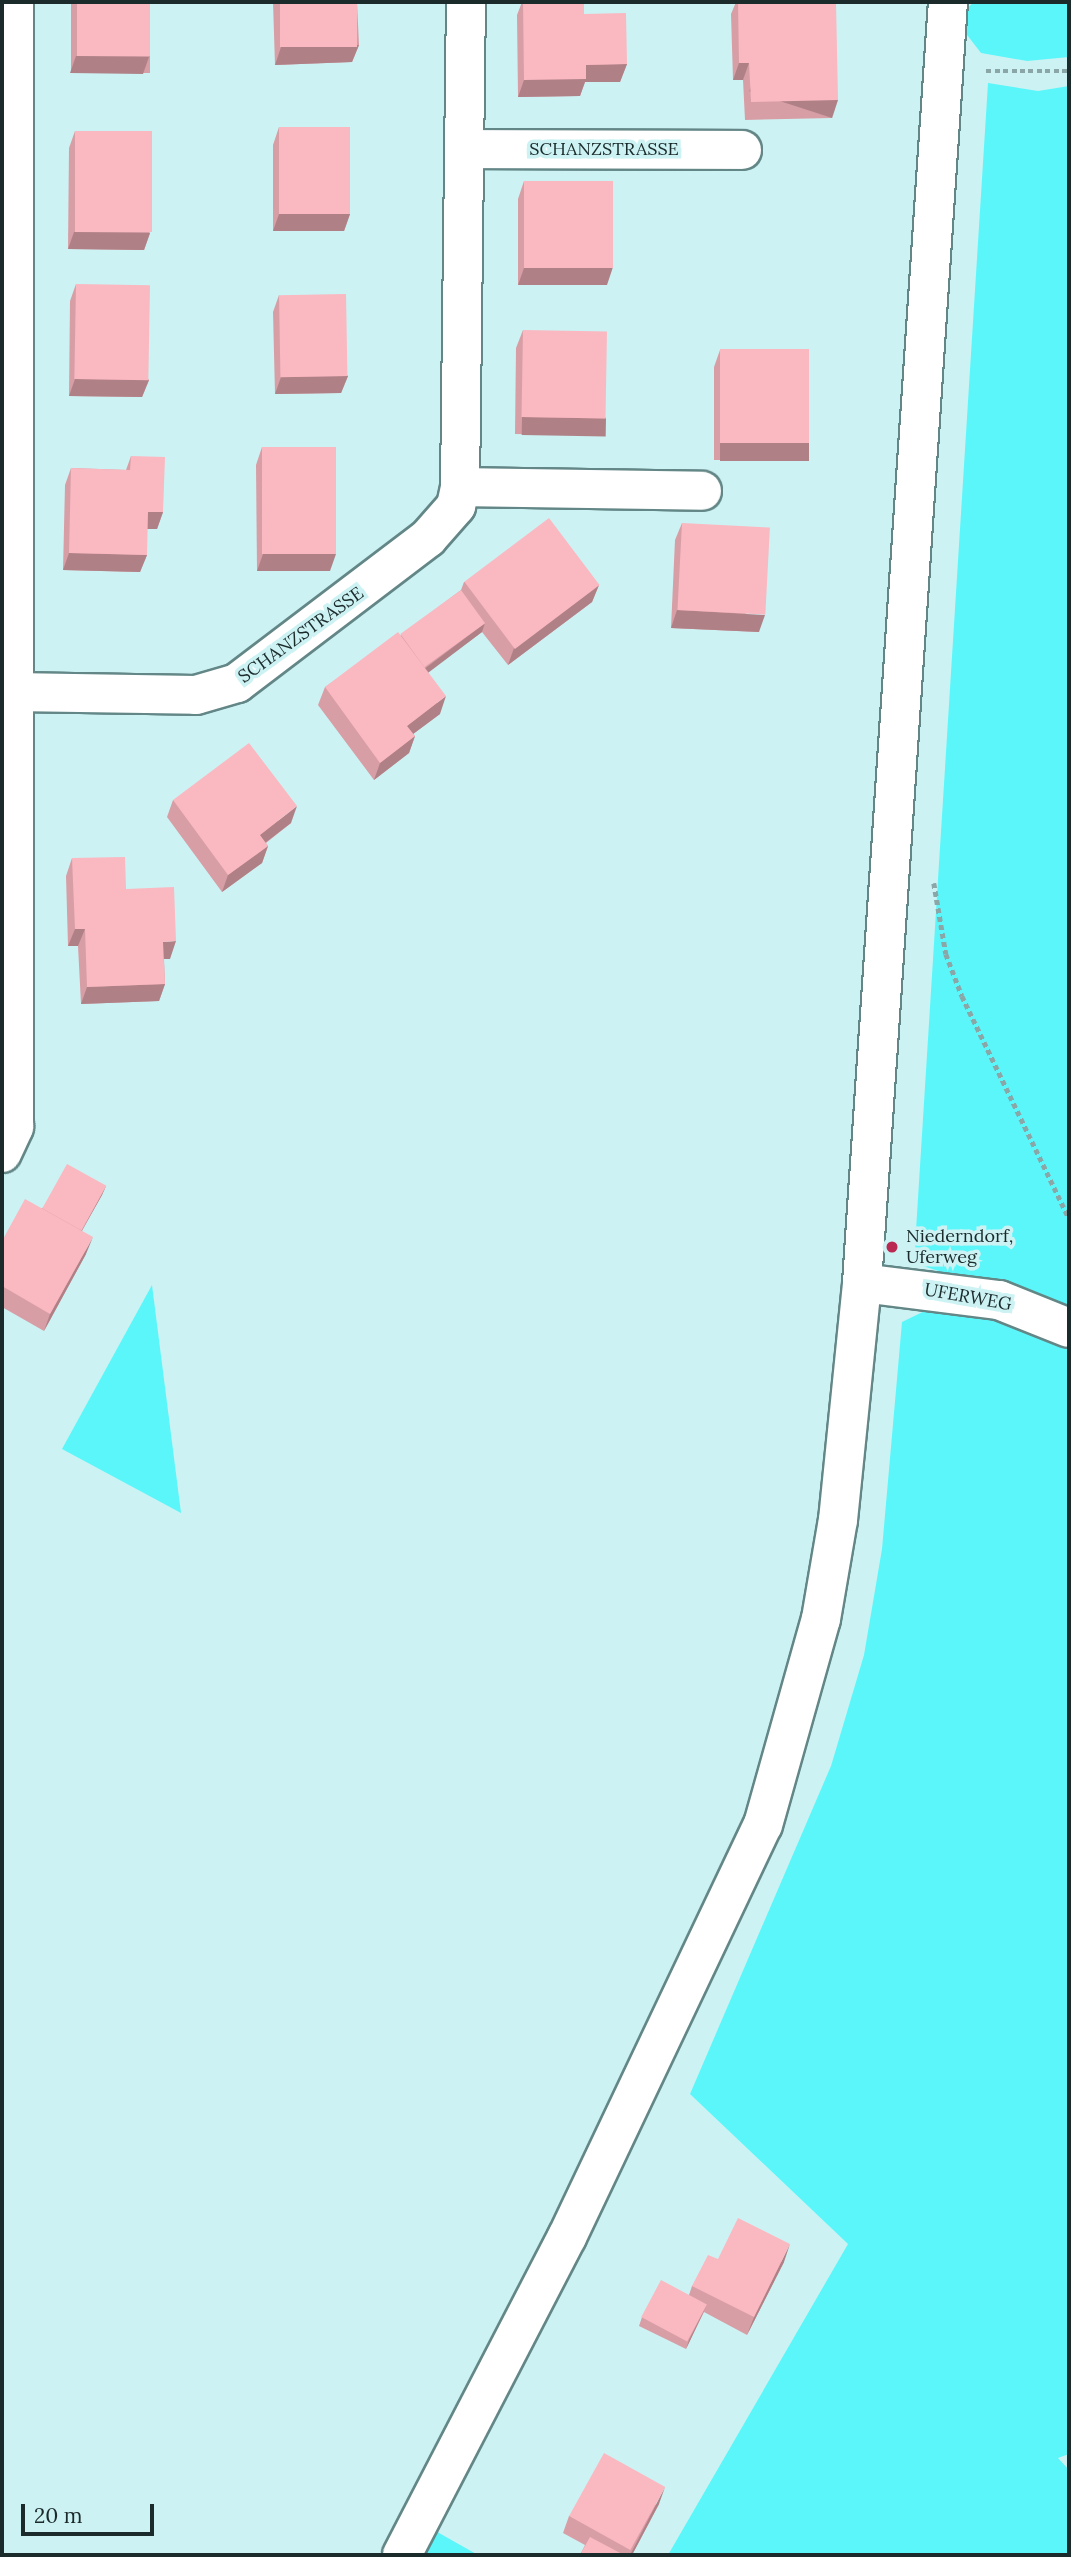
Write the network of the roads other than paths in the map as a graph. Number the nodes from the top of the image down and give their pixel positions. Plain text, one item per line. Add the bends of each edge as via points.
1 (15, 2) edge
2 (466, 2) edge
3 (948, 2) edge
4 (466, 149) junction
5 (742, 150) dead end
6 (6, 208) edge
7 (460, 487) junction
8 (702, 491) dead end
9 (8, 572) edge
10 (13, 692) junction
11 (2, 1153) edge
12 (862, 1283) junction
13 (1069, 1328) edge
14 (402, 2555) edge

1 - 6 street
2 - 4 street, SCHANZSTRASSE
3 - 12 street
4 - 5 street, SCHANZSTRASSE
4 - 7 street, SCHANZSTRASSE
6 - 9 street
7 - 8 street
7 - 10 street, SCHANZSTRASSE via 456,506 428,538 237,683 176,696
9 - 10 street
10 - 11 street via 14,1127
12 - 13 street, UFERWEG via 999,1300
12 - 14 street via 823,1607 797,1720 763,1825 568,2237

